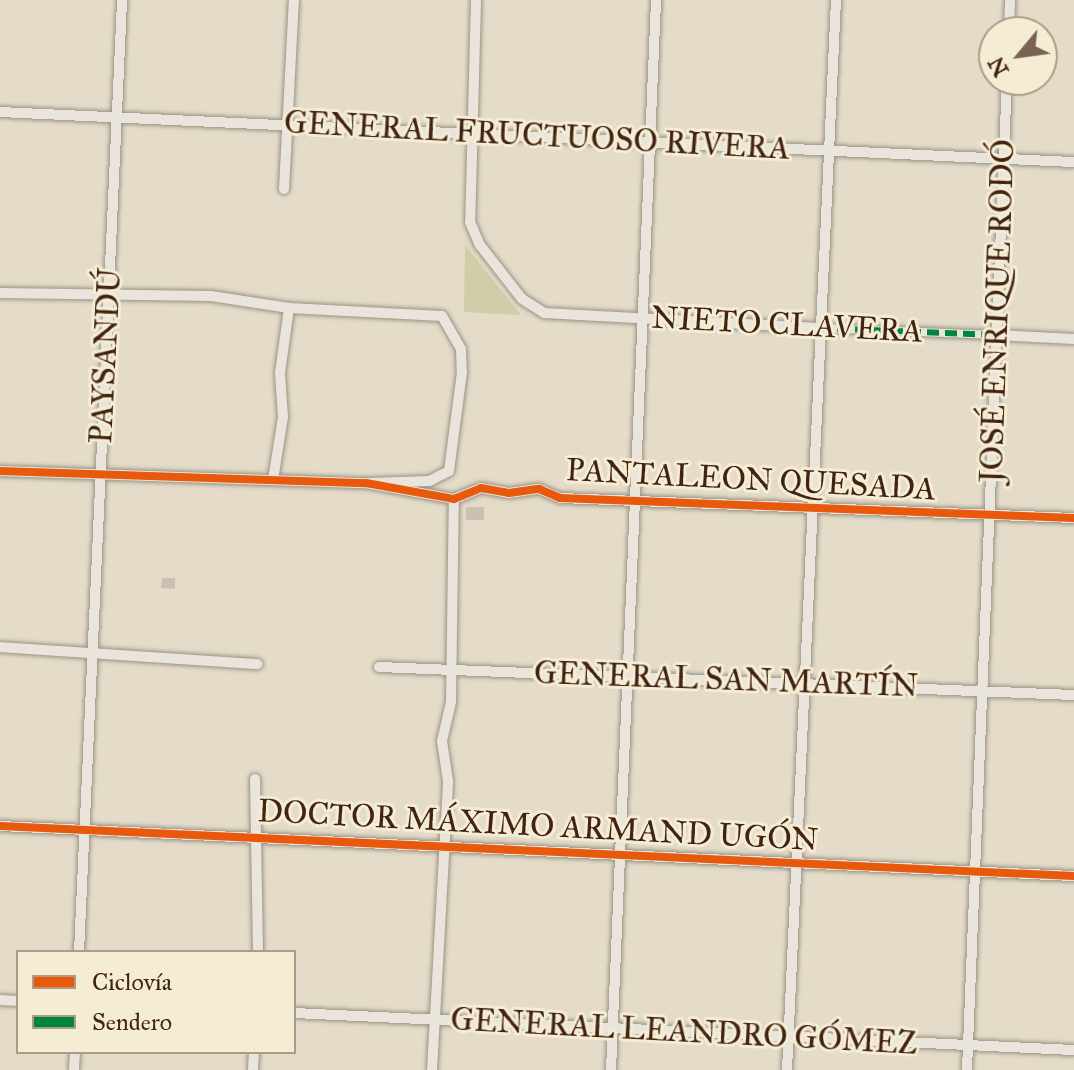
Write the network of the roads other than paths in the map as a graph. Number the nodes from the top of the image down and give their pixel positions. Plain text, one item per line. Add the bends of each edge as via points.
1 (122, 0) edge
2 (294, 0) edge
3 (476, 0) edge
4 (656, 0) edge
5 (836, 0) edge
6 (1006, 96) edge
7 (0, 112) edge
8 (116, 117) junction
9 (286, 125) junction
10 (472, 133) junction
11 (649, 144) junction
12 (829, 149) junction
13 (1004, 158) junction
14 (1074, 162) edge
15 (284, 189) dead end
16 (0, 293) edge
17 (109, 294) junction
18 (289, 308) junction
19 (641, 318) junction
20 (819, 328) junction
21 (996, 335) junction
22 (1074, 339) edge
23 (0, 471) edge
24 (100, 473) junction
25 (273, 480) junction
26 (366, 483) junction
27 (632, 498) junction
28 (454, 499) junction
29 (814, 507) junction
30 (989, 515) junction
31 (1074, 518) edge
32 (0, 647) edge
33 (93, 653) junction
34 (257, 664) dead end
35 (379, 667) dead end
36 (450, 670) junction
37 (625, 675) junction
38 (806, 684) junction
39 (982, 691) junction
40 (1074, 695) edge
41 (255, 779) dead end
42 (0, 826) edge
43 (84, 830) junction
44 (259, 836) junction
45 (442, 844) junction
46 (618, 854) junction
47 (794, 862) junction
48 (976, 873) junction
49 (1074, 876) edge
50 (79, 950) edge
51 (258, 950) edge
52 (296, 1013) edge
53 (435, 1020) junction
54 (613, 1028) junction
55 (789, 1037) junction
56 (969, 1045) junction
57 (1074, 1050) edge
58 (432, 1070) edge
59 (611, 1070) edge
60 (787, 1070) edge
61 (967, 1070) edge

1 - 8 street, PAYSANDÚ
2 - 9 street
3 - 10 street, NIETO CLAVERA
4 - 11 street
5 - 12 street
6 - 13 street, JOSÉ ENRIQUE RODÓ
7 - 8 street, GENERAL FRUCTUOSO RIVERA
8 - 9 street, GENERAL FRUCTUOSO RIVERA
8 - 17 street, PAYSANDÚ
9 - 10 street, GENERAL FRUCTUOSO RIVERA
9 - 15 street
10 - 11 street, GENERAL FRUCTUOSO RIVERA
10 - 19 street, NIETO CLAVERA via 470,222 511,286 544,313
11 - 12 street, GENERAL FRUCTUOSO RIVERA
11 - 19 street
12 - 13 street, GENERAL FRUCTUOSO RIVERA
12 - 20 street
13 - 14 street, GENERAL FRUCTUOSO RIVERA
13 - 21 street, JOSÉ ENRIQUE RODÓ
16 - 17 street
17 - 18 street via 211,296
17 - 24 street, PAYSANDÚ
18 - 25 street via 280,373 283,417
18 - 26 street via 442,316 461,349 446,476
19 - 20 street, NIETO CLAVERA
19 - 27 street
20 - 21 street, NIETO CLAVERA
20 - 29 street
21 - 22 street, NIETO CLAVERA
21 - 30 street, JOSÉ ENRIQUE RODÓ
23 - 24 street, PANTALEON QUESADA
24 - 25 street, PANTALEON QUESADA
24 - 33 street, PAYSANDÚ
25 - 26 street, PANTALEON QUESADA
26 - 28 street, PANTALEON QUESADA
27 - 28 street, PANTALEON QUESADA via 560,498 539,489 509,493 481,488
27 - 29 street, PANTALEON QUESADA
27 - 37 street
28 - 36 street
29 - 30 street, PANTALEON QUESADA
29 - 38 street
30 - 31 street, PANTALEON QUESADA
30 - 39 street, JOSÉ ENRIQUE RODÓ
32 - 33 street
33 - 34 street
33 - 43 street, PAYSANDÚ
35 - 36 street, GENERAL SAN MARTÍN
36 - 37 street, GENERAL SAN MARTÍN
36 - 45 street via 451,702 442,741 448,781
37 - 38 street, GENERAL SAN MARTÍN
37 - 46 street
38 - 39 street, GENERAL SAN MARTÍN
38 - 47 street
39 - 40 street, GENERAL SAN MARTÍN
39 - 48 street, JOSÉ ENRIQUE RODÓ
41 - 44 street
42 - 43 street, DOCTOR MÁXIMO ARMAND UGÓN
43 - 44 street, DOCTOR MÁXIMO ARMAND UGÓN
43 - 50 street, PAYSANDÚ
44 - 45 street, DOCTOR MÁXIMO ARMAND UGÓN
44 - 51 street
45 - 46 street, DOCTOR MÁXIMO ARMAND UGÓN
45 - 53 street
46 - 47 street, DOCTOR MÁXIMO ARMAND UGÓN
46 - 54 street
47 - 48 street, DOCTOR MÁXIMO ARMAND UGÓN
47 - 55 street
48 - 49 street, DOCTOR MÁXIMO ARMAND UGÓN
48 - 56 street, JOSÉ ENRIQUE RODÓ
52 - 53 street, GENERAL LEANDRO GÓMEZ
53 - 54 street, GENERAL LEANDRO GÓMEZ
53 - 58 street
54 - 55 street, GENERAL LEANDRO GÓMEZ
54 - 59 street
55 - 56 street, GENERAL LEANDRO GÓMEZ
55 - 60 street
56 - 57 street, GENERAL LEANDRO GÓMEZ
56 - 61 street, JOSÉ ENRIQUE RODÓ

